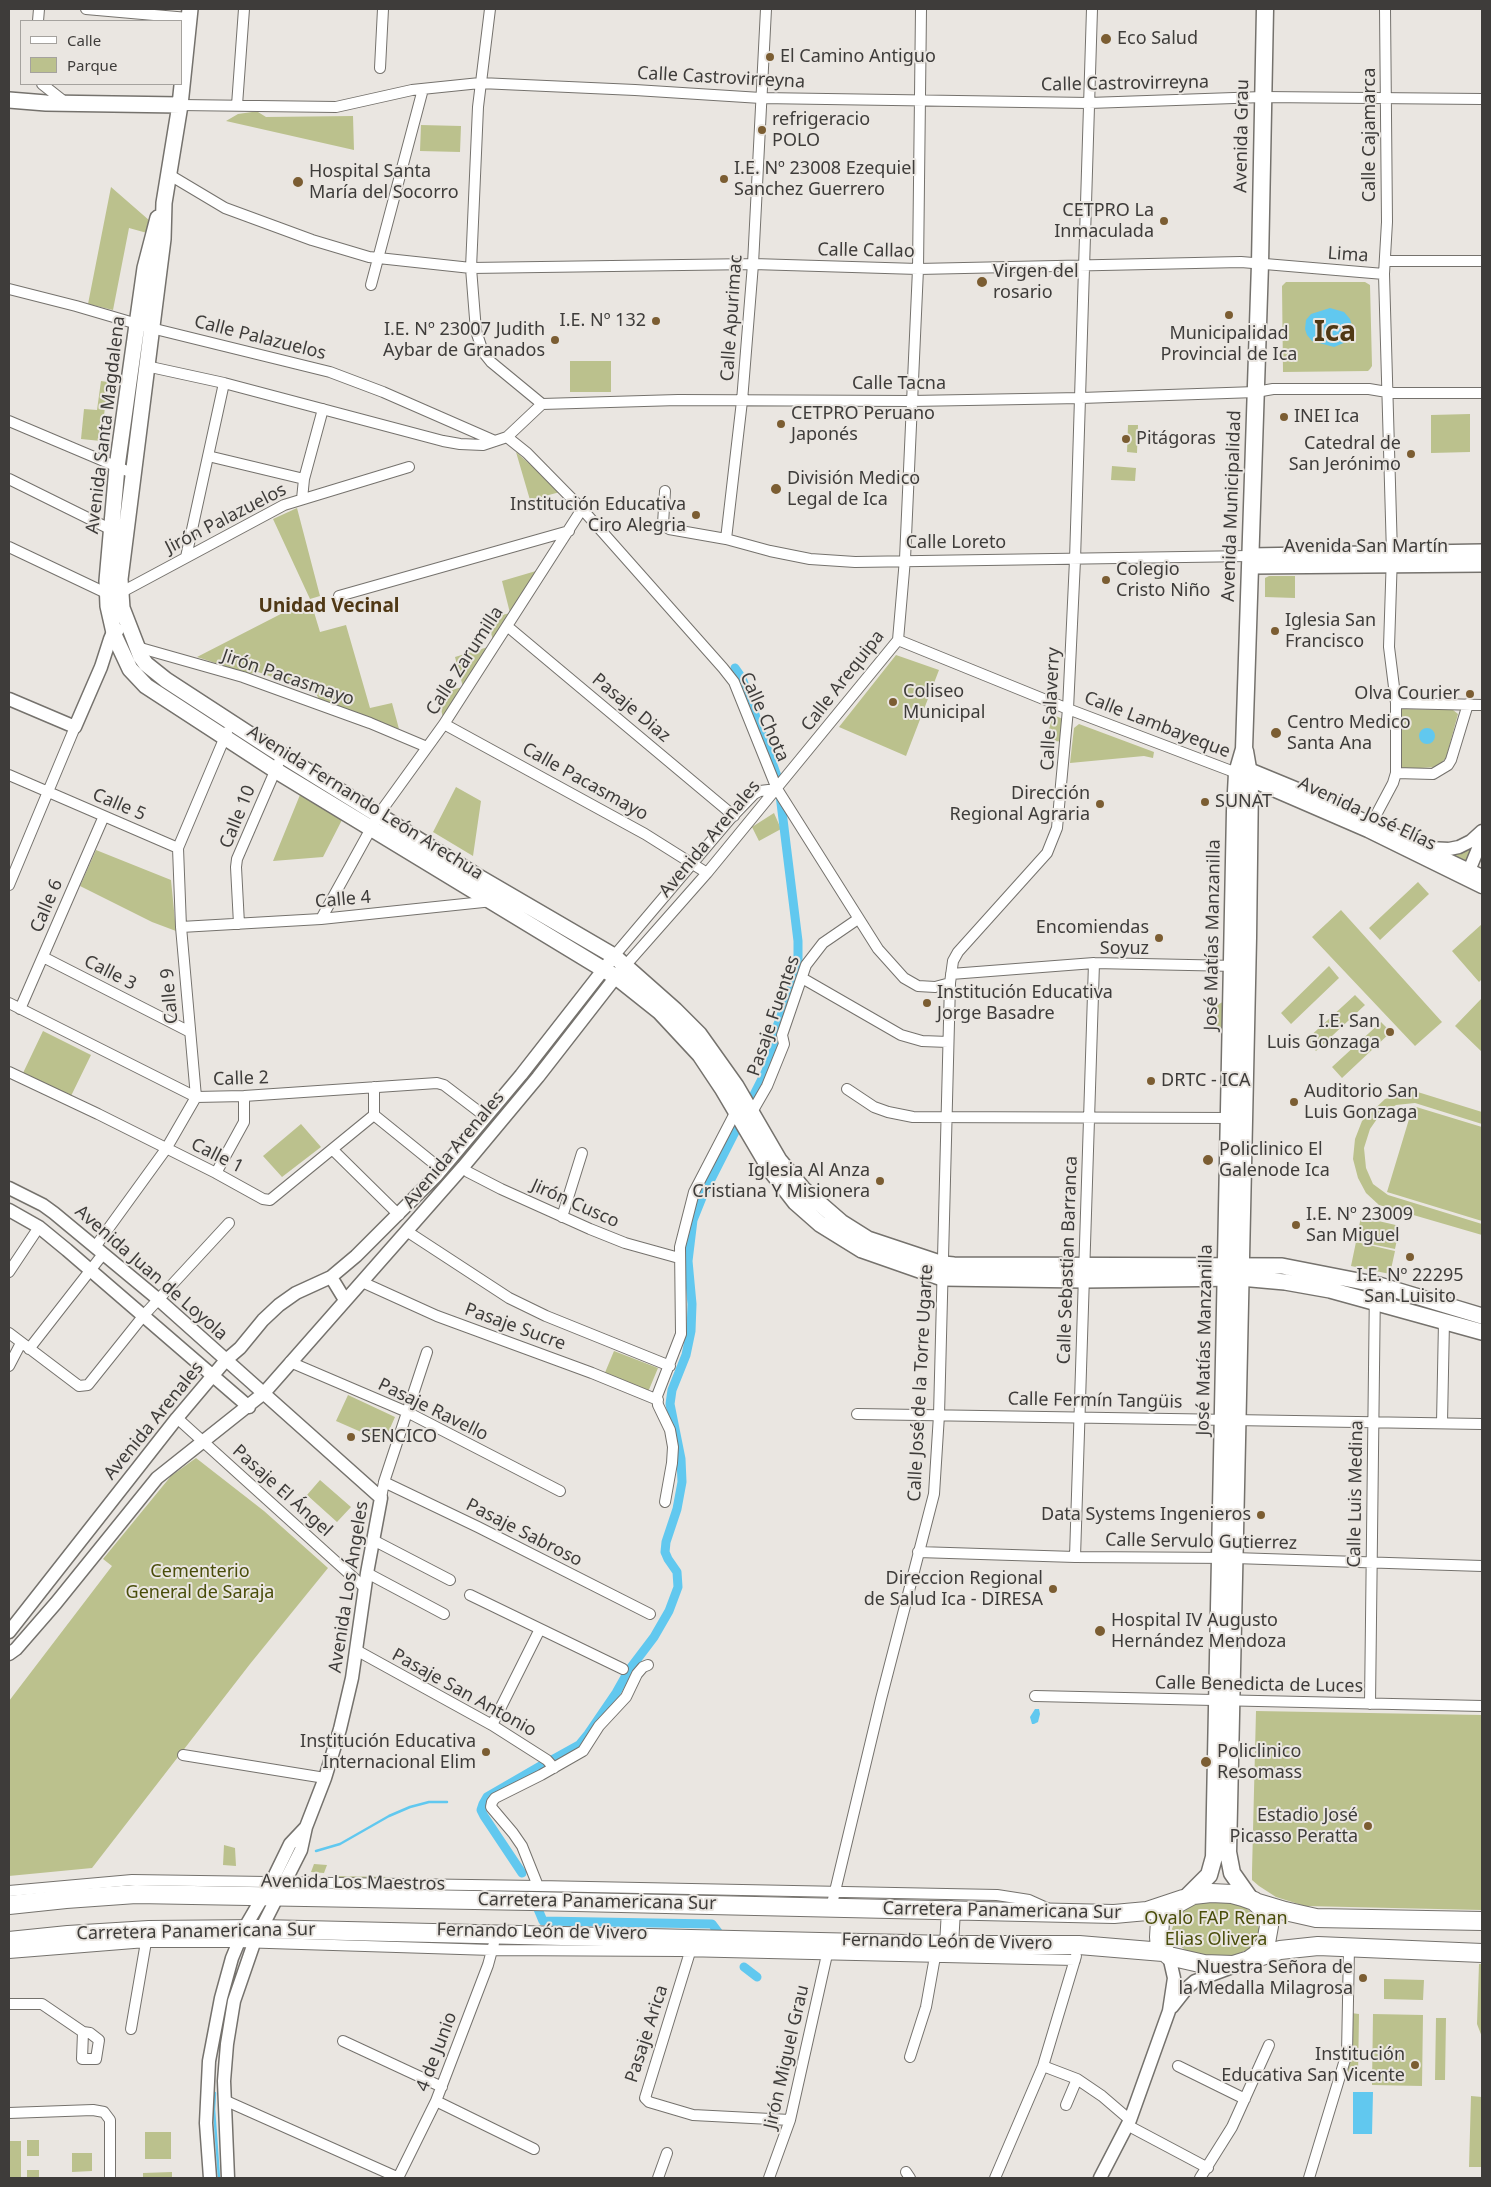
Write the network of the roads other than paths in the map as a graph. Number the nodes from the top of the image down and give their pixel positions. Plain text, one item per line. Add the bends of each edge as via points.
1 (86, 9) edge
2 (244, 9) edge
3 (383, 9) edge
4 (490, 9) edge
5 (766, 9) edge
6 (921, 9) edge
7 (1092, 9) edge
8 (1264, 9) edge
9 (1385, 9) edge
10 (189, 14) edge
11 (380, 68) dead end
12 (480, 83) junction
13 (182, 84) edge
14 (43, 85) edge
15 (182, 85) edge
16 (423, 89) junction
17 (1263, 97) junction
18 (761, 98) junction
19 (1482, 98) edge
20 (1387, 99) junction
21 (9, 100) edge
22 (922, 101) junction
23 (66, 103) junction
24 (1089, 103) junction
25 (180, 104) junction
26 (237, 105) junction
27 (168, 174) junction
28 (379, 257) junction
29 (1385, 261) junction
30 (1482, 261) edge
31 (753, 264) junction
32 (1260, 264) junction
33 (1085, 266) junction
34 (471, 268) junction
35 (918, 269) junction
36 (1384, 274) junction
37 (371, 285) dead end
38 (9, 289) edge
39 (144, 325) junction
40 (146, 366) junction
41 (224, 383) junction
42 (1256, 392) junction
43 (1386, 392) junction
44 (1482, 392) edge
45 (1081, 398) junction
46 (742, 401) junction
47 (911, 401) junction
48 (542, 404) junction
49 (323, 410) junction
50 (9, 421) edge
51 (507, 437) junction
52 (495, 441) junction
53 (208, 456) junction
54 (409, 466) dead end
55 (117, 467) junction
56 (132, 473) junction
57 (9, 479) edge
58 (304, 479) junction
59 (665, 491) dead end
60 (302, 499) junction
61 (582, 509) junction
62 (110, 529) junction
63 (569, 530) junction
64 (726, 539) junction
65 (9, 547) edge
66 (1482, 552) edge
67 (186, 557) junction
68 (905, 559) junction
69 (1075, 560) junction
70 (1392, 560) junction
71 (1250, 561) junction
72 (1482, 564) edge
73 (113, 593) junction
74 (338, 596) dead end
75 (507, 626) junction
76 (128, 627) junction
77 (113, 632) junction
78 (898, 640) junction
79 (137, 647) junction
80 (121, 653) junction
81 (102, 667) junction
82 (9, 699) edge
83 (1396, 703) junction
84 (1468, 704) junction
85 (1482, 705) edge
86 (1068, 709) junction
87 (232, 721) junction
88 (444, 724) junction
89 (75, 727) junction
90 (224, 738) junction
91 (427, 747) junction
92 (282, 755) junction
93 (275, 770) junction
94 (1396, 773) junction
95 (1245, 774) junction
96 (9, 775) edge
97 (777, 789) junction
98 (48, 791) junction
99 (379, 814) junction
100 (104, 816) junction
101 (734, 816) junction
102 (1370, 827) junction
103 (371, 828) junction
104 (1482, 831) edge
105 (1482, 839) edge
106 (1420, 847) junction
107 (178, 848) junction
108 (693, 863) junction
109 (707, 873) junction
110 (1467, 875) junction
111 (1482, 876) edge
112 (9, 885) edge
113 (1482, 887) edge
114 (496, 896) junction
115 (321, 919) junction
116 (858, 920) junction
117 (239, 924) junction
118 (181, 927) junction
119 (43, 957) junction
120 (1094, 963) junction
121 (1240, 966) junction
122 (615, 967) junction
123 (802, 978) junction
124 (950, 978) junction
125 (9, 1003) edge
126 (20, 1009) junction
127 (190, 1032) junction
128 (948, 1042) junction
129 (9, 1072) edge
130 (847, 1089) dead end
131 (374, 1090) junction
132 (244, 1096) junction
133 (196, 1097) junction
134 (752, 1112) junction
135 (735, 1113) junction
136 (374, 1115) junction
137 (486, 1117) junction
138 (946, 1118) junction
139 (1089, 1118) junction
140 (1236, 1118) junction
141 (166, 1149) junction
142 (333, 1150) junction
143 (582, 1153) dead end
144 (463, 1167) junction
145 (442, 1170) junction
146 (216, 1173) junction
147 (9, 1188) edge
148 (9, 1210) edge
149 (399, 1214) junction
150 (562, 1217) junction
151 (229, 1223) dead end
152 (39, 1227) junction
153 (408, 1232) junction
154 (99, 1251) junction
155 (679, 1258) junction
156 (91, 1270) junction
157 (943, 1271) junction
158 (9, 1272) edge
159 (1233, 1272) junction
160 (1084, 1273) junction
161 (331, 1277) junction
162 (362, 1282) junction
163 (1375, 1285) junction
164 (159, 1300) junction
165 (345, 1300) junction
166 (1375, 1302) junction
167 (144, 1315) junction
168 (1482, 1316) edge
169 (1444, 1321) junction
170 (1482, 1332) edge
171 (9, 1333) edge
172 (25, 1346) junction
173 (427, 1352) dead end
174 (226, 1360) junction
175 (290, 1362) junction
176 (9, 1366) edge
177 (670, 1366) junction
178 (213, 1376) junction
179 (264, 1393) junction
180 (658, 1400) junction
181 (249, 1407) junction
182 (407, 1412) junction
183 (857, 1414) dead end
184 (939, 1415) junction
185 (1080, 1417) junction
186 (177, 1418) junction
187 (1230, 1420) junction
188 (1374, 1422) junction
189 (1442, 1423) junction
190 (1482, 1424) edge
191 (202, 1441) junction
192 (384, 1482) junction
193 (560, 1491) dead end
194 (381, 1498) junction
195 (665, 1502) dead end
196 (374, 1540) junction
197 (918, 1552) junction
198 (1075, 1557) junction
199 (1227, 1558) junction
200 (1372, 1562) junction
201 (1482, 1566) edge
202 (367, 1573) junction
203 (450, 1580) dead end
204 (365, 1588) junction
205 (470, 1594) dead end
206 (444, 1614) dead end
207 (650, 1614) dead end
208 (540, 1629) junction
209 (9, 1632) edge
210 (356, 1650) junction
211 (9, 1654) edge
212 (648, 1665) dead end
213 (623, 1669) dead end
214 (1035, 1696) dead end
215 (1224, 1701) junction
216 (1370, 1704) junction
217 (1482, 1706) edge
218 (492, 1725) junction
219 (184, 1755) dead end
220 (554, 1768) junction
221 (325, 1778) junction
222 (274, 1889) junction
223 (9, 1891) edge
224 (534, 1893) junction
225 (1184, 1898) junction
226 (833, 1900) junction
227 (1252, 1900) junction
228 (9, 1905) edge
229 (951, 1910) junction
230 (1054, 1912) junction
231 (1482, 1921) edge
232 (249, 1936) junction
233 (9, 1941) edge
234 (146, 1942) junction
235 (494, 1942) junction
236 (695, 1945) junction
237 (1349, 1948) junction
238 (828, 1949) junction
239 (940, 1949) junction
240 (9, 1953) edge
241 (1077, 1953) junction
242 (1482, 1953) edge
243 (1166, 1954) junction
244 (1240, 1964) junction
245 (221, 1998) junction
246 (234, 2001) junction
247 (9, 2004) edge
248 (1169, 2012) junction
249 (131, 2030) dead end
250 (83, 2032) dead end
251 (343, 2041) dead end
252 (1269, 2045) dead end
253 (910, 2057) dead end
254 (1043, 2066) junction
255 (1178, 2066) dead end
256 (1077, 2079) junction
257 (442, 2086) junction
258 (1244, 2099) junction
259 (224, 2100) junction
260 (436, 2101) junction
261 (1066, 2105) dead end
262 (9, 2113) edge
263 (790, 2120) junction
264 (1129, 2122) junction
265 (534, 2149) dead end
266 (668, 2153) dead end
267 (1208, 2168) junction
268 (110, 2178) edge
269 (210, 2178) edge
270 (228, 2178) edge
271 (399, 2178) edge
272 (658, 2178) edge
273 (769, 2178) edge
274 (995, 2178) edge
275 (1100, 2178) edge
276 (1200, 2178) edge
277 (1309, 2178) edge

1 - 10 street
2 - 26 street
3 - 11 street
4 - 12 street
5 - 18 street, Calle Apurimac
6 - 22 street, Calle Arequipa
7 - 24 street, Calle Salaverry
8 - 17 main road, Avenida Grau
9 - 20 street, Calle Cajamarca
10 - 13 main road, Avenida Santa Magdalena
12 - 16 street, Calle Castrovirreyna
12 - 18 street, Calle Castrovirreyna
12 - 34 street
14 - 23 street
15 - 25 main road, Avenida Santa Magdalena
16 - 26 street, Calle Castrovirreyna via 336,107
16 - 28 street
17 - 20 street, Calle Castrovirreyna
17 - 24 street, Calle Castrovirreyna
17 - 32 main road, Avenida Grau
18 - 22 street, Calle Castrovirreyna
18 - 31 street, Calle Apurimac
19 - 20 street, Calle Castrovirreyna
20 - 29 street, Calle Cajamarca
21 - 23 main road
22 - 24 street, Calle Castrovirreyna
22 - 35 street, Calle Arequipa
23 - 25 main road
24 - 33 street, Calle Salaverry
25 - 26 street, Calle Castrovirreyna
25 - 27 main road, Avenida Santa Magdalena
27 - 28 street, Calle Callao via 225,208 312,240
27 - 39 main road, Avenida Santa Magdalena via 164,203 150,244
28 - 34 street, Calle Callao
28 - 37 street
29 - 30 street, Lima
29 - 36 street, Lima
31 - 34 street, Calle Callao
31 - 35 street, Calle Callao
31 - 46 street, Calle Apurimac
32 - 33 street, Calle Callao
32 - 36 street, Lima
32 - 42 main road, Avenida Municipalidad
33 - 35 street, Calle Callao
33 - 45 street, Calle Salaverry
34 - 48 street via 476,331 483,352
35 - 47 street, Calle Arequipa
36 - 43 street
38 - 39 street, Calle Palazuelos
39 - 40 main road, Avenida Santa Magdalena
39 - 52 street, Calle Palazuelos via 330,372
39 - 55 main road, Avenida Santa Magdalena
40 - 41 street
40 - 56 main road, Avenida Santa Magdalena
41 - 49 street
41 - 53 street
42 - 43 street, Calle Tacna via 1273,389 1369,389
42 - 45 street, Calle Tacna
42 - 71 main road, Avenida Municipalidad
43 - 44 street, Calle Tacna
43 - 70 street
45 - 47 street, Calle Tacna
45 - 69 street, Calle Salaverry
46 - 47 street, Calle Tacna
46 - 48 street, Calle Tacna
46 - 64 street, Calle Apurimac
47 - 68 street, Calle Arequipa
48 - 51 street
49 - 52 street via 443,441 483,445
49 - 58 street
50 - 55 street
51 - 52 street
51 - 61 street, Calle Chota
53 - 58 street
53 - 67 street
54 - 60 street, Jirón Palazuelos
55 - 56 street
55 - 62 main road, Avenida Santa Magdalena
56 - 73 main road, Avenida Santa Magdalena
57 - 62 street
58 - 60 street
59 - 64 street, Calle Loreto via 666,527
60 - 67 street, Jirón Palazuelos via 270,512
61 - 63 street, Calle Zarumilla
61 - 97 street, Calle Chota via 734,682
62 - 73 main road, Avenida Santa Magdalena
63 - 74 street
63 - 75 street, Calle Zarumilla
64 - 68 street, Calle Loreto via 810,559 855,562
65 - 73 street
66 - 70 main road, Avenida San Martín
67 - 73 street, Jirón Palazuelos
68 - 69 street, Calle Loreto
68 - 78 street, Calle Arequipa
69 - 71 street, Calle Loreto
69 - 86 street, Calle Salaverry
70 - 71 main road, Avenida San Martín
70 - 72 main road, Avenida San Martín
70 - 83 street via 1389,647
71 - 95 main road, Avenida Municipalidad
73 - 76 main road, Avenida Santa Magdalena
73 - 77 main road, Avenida Santa Magdalena
75 - 88 street, Calle Zarumilla
75 - 101 street, Pasaje Diaz
76 - 77 street
76 - 79 main road, Avenida Santa Magdalena
77 - 80 main road, Avenida Santa Magdalena
77 - 81 street
78 - 86 street, Calle Lambayeque
78 - 97 street, Calle Arequipa
79 - 80 street
79 - 87 main road, Avenida Fernando León Arechua via 141,657 155,672
79 - 91 street, Jirón Pacasmayo via 243,677
80 - 81 street
80 - 90 main road, Avenida Fernando León Arechua via 146,686
81 - 89 street
82 - 89 street
83 - 84 street
83 - 94 street
84 - 85 street
84 - 94 street via 1448,765 1433,774
86 - 95 street, Calle Lambayeque
86 - 124 street, Calle Salaverry via 1062,787 1052,843 1047,853 958,952
87 - 90 street, Calle 9
87 - 92 main road, Avenida Fernando León Arechua
88 - 91 street, Calle Zarumilla
88 - 108 street, Calle Pacasmayo via 580,797
89 - 98 street
90 - 93 main road, Avenida Fernando León Arechua
90 - 107 street, Calle 9
91 - 99 street, Calle Zarumilla
92 - 93 street, Calle 10
92 - 99 main road, Avenida Fernando León Arechua
93 - 103 main road, Avenida Fernando León Arechua
93 - 117 street, Calle 10 via 236,867
94 - 102 street
95 - 102 street, Avenida José Elías
95 - 121 main road, José Matías Manzanilla
96 - 98 street, Calle 5
97 - 101 street, Avenida Arenales via 754,794
97 - 109 street, Avenida Arenales
97 - 116 street, Calle Chota
98 - 100 street, Calle 5
98 - 112 street
99 - 103 street, Calle Zarumilla
99 - 114 main road, Avenida Fernando León Arechua
100 - 107 street, Calle 5
100 - 119 street, Calle 6
101 - 108 street, Avenida Arenales
102 - 106 street, Avenida José Elías
102 - 110 street, Avenida José Elías
103 - 114 main road, Avenida Fernando León Arechua
103 - 115 street, Calle Zarumilla
104 - 106 street via 1459,847
105 - 110 street
106 - 110 street, Avenida José Elías
107 - 118 street, Calle 9
108 - 109 street, Calle Pacasmayo
108 - 122 street, Avenida Arenales
109 - 122 street, Avenida Arenales
110 - 111 street, Avenida José Elías
110 - 113 street, Avenida José Elías
114 - 115 street, Calle 4
114 - 122 main road, Avenida Fernando León Arechua
115 - 117 street, Calle 4
116 - 123 street, Pasaje Fuentes via 816,950 806,964
116 - 124 street, Calle Chota via 891,964 912,982 935,987
117 - 118 street, Calle 4
118 - 127 street, Calle 9
119 - 126 street, Calle 6
119 - 127 street, Calle 3
120 - 121 street, Calle Chota
120 - 124 street, Calle Chota
120 - 139 street, Calle Sebastian Barranca
121 - 140 main road, José Matías Manzanilla
122 - 134 main road, Avenida Fernando León Arechua via 675,1010 699,1034
122 - 135 main road, Avenida Fernando León Arechua via 690,1044 714,1076
122 - 137 street, Avenida Arenales
122 - 144 street, Avenida Arenales via 538,1077
123 - 128 street via 901,1035 922,1041
123 - 134 street, Pasaje Fuentes via 782,1035 784,1044 767,1086
124 - 128 street, Calle José de la Torre Ugarte
125 - 126 street, Calle 2
126 - 133 street, Calle 2
127 - 133 street, Calle 9
128 - 138 street, Calle José de la Torre Ugarte
129 - 141 street, Calle 1
130 - 138 street via 888,1112
131 - 132 street, Calle 2
131 - 136 street
131 - 137 street, Calle 2 via 441,1083
132 - 133 street, Calle 2
132 - 146 street via 244,1122
133 - 141 street
134 - 157 main road, Avenida Fernando León Arechua via 779,1160 815,1201 868,1239
135 - 155 street via 694,1192
135 - 157 main road, Avenida Fernando León Arechua via 775,1177 795,1202 820,1224 862,1250
136 - 142 street, Calle 1
136 - 145 street
137 - 145 street, Avenida Arenales
138 - 139 street
138 - 157 street, Calle José de la Torre Ugarte
139 - 140 street
139 - 160 street, Calle Sebastian Barranca
140 - 159 main road, José Matías Manzanilla
141 - 146 street, Calle 1
141 - 154 street
142 - 146 street, Calle 1 via 270,1200
142 - 149 street
143 - 150 street
144 - 150 street, Jirón Cusco
144 - 153 street, Avenida Arenales
145 - 149 street, Avenida Arenales
147 - 154 street, Avenida Juan de Loyola via 43,1205
148 - 152 street, Avenida Juan de Loyola
149 - 161 street, Avenida Arenales
150 - 155 street, Jirón Cusco via 625,1243
151 - 164 street
152 - 156 street, Avenida Juan de Loyola
152 - 158 street
153 - 162 street, Avenida Arenales
153 - 177 street via 509,1298
154 - 156 street
154 - 164 street, Avenida Juan de Loyola
155 - 177 street via 682,1327
156 - 167 street, Avenida Juan de Loyola
156 - 172 street
157 - 160 main road, Avenida Fernando León Arechua
157 - 184 street, Calle José de la Torre Ugarte
159 - 160 main road, Avenida Fernando León Arechua
159 - 163 main road via 1282,1266
159 - 166 main road
159 - 187 main road, José Matías Manzanilla
160 - 185 street, Calle Sebastian Barranca
161 - 165 street
161 - 174 street, Avenida Arenales via 287,1298
162 - 165 street, Avenida Arenales
162 - 180 street, Pasaje Sucre via 437,1316
163 - 166 street, Calle Luis Medina
163 - 168 main road
164 - 167 street
164 - 174 street, Avenida Juan de Loyola
165 - 175 street, Avenida Arenales
166 - 169 main road
166 - 188 street, Calle Luis Medina
167 - 172 street via 84,1387
167 - 178 street, Avenida Juan de Loyola
169 - 170 main road
169 - 189 street
171 - 172 street
172 - 176 street
173 - 182 street, Avenida Los Ángeles
174 - 178 street, Avenida Arenales
174 - 179 street, Avenida Juan de Loyola
175 - 179 street, Avenida Arenales
175 - 182 street, Pasaje Ravello
177 - 180 street
178 - 181 street, Avenida Juan de Loyola
178 - 186 street, Avenida Arenales
179 - 181 street, Avenida Arenales
179 - 194 street, Avenida Juan de Loyola
180 - 195 street via 673,1447
181 - 191 street, Avenida Arenales
182 - 192 street, Avenida Los Ángeles
182 - 193 street, Pasaje Ravello
183 - 184 street, Calle Fermín Tangüis
184 - 185 street, Calle Fermín Tangüis
184 - 197 street, Calle José de la Torre Ugarte via 934,1494
185 - 187 street, Calle Fermín Tangüis
185 - 198 street, Calle Sebastian Barranca
186 - 191 street, Pasaje El Ángel
186 - 209 street, Avenida Arenales
187 - 188 street, Calle Fermín Tangüis
187 - 199 main road, José Matías Manzanilla
188 - 189 street, Calle Fermín Tangüis
188 - 200 street, Calle Luis Medina
189 - 190 street, Calle Fermín Tangüis
191 - 204 street, Pasaje El Ángel
191 - 211 street, Avenida Arenales via 157,1478 56,1603
192 - 194 street, Avenida Los Ángeles
192 - 207 street, Pasaje Sabroso
194 - 196 street, Avenida Los Ángeles
196 - 202 street, Avenida Los Ángeles
196 - 203 street
197 - 198 street, Calle Servulo Gutierrez
197 - 226 street, Calle José de la Torre Ugarte
198 - 199 street, Calle Servulo Gutierrez
199 - 200 street, Calle Servulo Gutierrez
199 - 215 main road, José Matías Manzanilla
200 - 201 street, Calle Servulo Gutierrez
200 - 216 street, Calle Luis Medina
202 - 204 street, Avenida Los Ángeles
202 - 206 street
204 - 210 street, Avenida Los Ángeles
205 - 208 street
208 - 213 street
208 - 218 street
210 - 218 street, Pasaje San Antonio
210 - 221 street, Avenida Los Ángeles via 346,1709
212 - 220 street via 637,1674 626,1696 583,1751
214 - 215 street, Calle Benedicta de Luces
215 - 216 street, Calle Benedicta de Luces
215 - 225 main road, José Matías Manzanilla via 1214,1857 1209,1875
215 - 227 main road, José Matías Manzanilla via 1229,1862 1237,1882
216 - 217 street, Calle Benedicta de Luces
218 - 220 street, Pasaje San Antonio via 548,1760
219 - 221 street
220 - 224 street via 494,1798 491,1807 522,1846
221 - 222 street, Avenida Los Ángeles via 306,1827 290,1844
222 - 223 street, Avenida Los Maestros via 132,1880
222 - 224 highway, Carretera Panamericana Sur
222 - 228 highway, Carretera Panamericana Sur via 129,1895
222 - 232 street, Avenida Los Ángeles
224 - 226 street
224 - 226 highway, Carretera Panamericana Sur via 556,1902
225 - 227 highway via 1222,1893
225 - 230 highway, Carretera Panamericana Sur via 1134,1913
225 - 243 highway via 1169,1908 1160,1921 1159,1937
226 - 229 highway, Carretera Panamericana Sur
226 - 230 street via 1015,1896
227 - 231 highway via 1316,1918
227 - 244 highway via 1267,1916 1269,1934 1262,1950
229 - 230 highway, Carretera Panamericana Sur
229 - 239 highway
232 - 233 highway, Carretera Panamericana Sur via 148,1930
232 - 234 street
232 - 235 highway, Carretera Panamericana Sur
232 - 245 street
232 - 246 street
234 - 240 street
234 - 249 street
235 - 236 highway, Carretera Panamericana Sur
235 - 257 street, 4 de Junio
236 - 238 street, Fernando León de Vivero
236 - 238 highway, Carretera Panamericana Sur via 738,1940
236 - 263 street, Pasaje Arica via 645,2098 693,2116
237 - 242 highway
237 - 244 highway via 1318,1946 1288,1949
237 - 277 street via 1347,2053
238 - 239 highway, Carretera Panamericana Sur
238 - 263 street, Jirón Miguel Grau
239 - 241 highway, Carretera Panamericana Sur
239 - 253 street
241 - 243 highway, Carretera Panamericana Sur
241 - 254 street
243 - 244 highway via 1214,1965
243 - 248 street via 1174,1978
244 - 248 street via 1195,1981
245 - 246 street
245 - 269 street via 209,2061 206,2123
246 - 259 street via 225,2063
247 - 250 street via 42,2004
248 - 264 street
251 - 257 street
252 - 258 street
254 - 256 street
254 - 274 street
255 - 258 street
256 - 261 street
256 - 264 street via 1102,2096
257 - 260 street, 4 de Junio
258 - 267 street
259 - 270 street
259 - 271 street
260 - 265 street
260 - 271 street, 4 de Junio
262 - 268 street via 104,2112 110,2120
263 - 273 street, Jirón Miguel Grau
264 - 267 street
264 - 275 street
266 - 272 street
267 - 276 street

